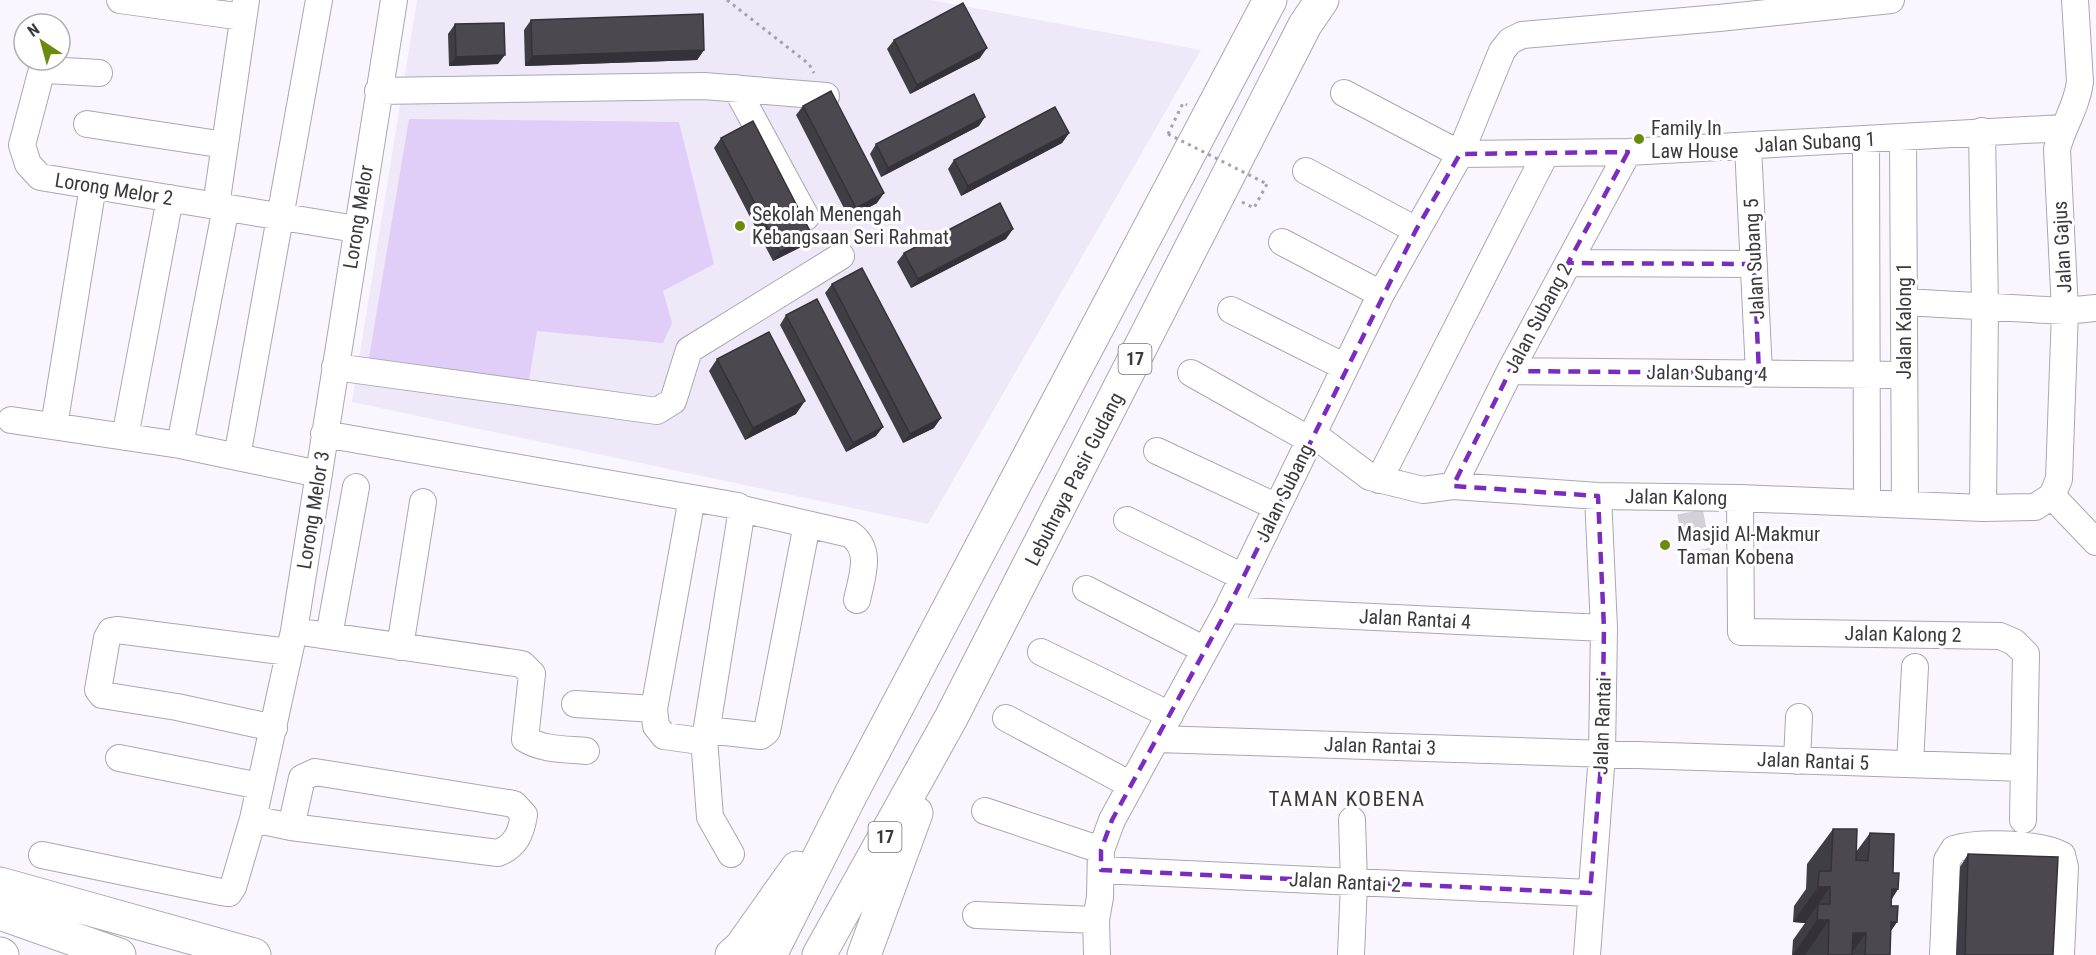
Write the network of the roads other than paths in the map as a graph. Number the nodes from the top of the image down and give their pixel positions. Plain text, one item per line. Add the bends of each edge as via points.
1 (120, 0) edge
2 (319, 0) edge
3 (394, 0) edge
4 (1270, 0) edge
5 (1322, 0) edge
6 (1890, 0) edge
7 (2075, 0) edge
8 (245, 8) edge
9 (99, 73) dead end
10 (2088, 83) edge
11 (736, 88) junction
12 (378, 91) junction
13 (1344, 93) dead end
14 (826, 96) edge
15 (87, 124) dead end
16 (2063, 128) junction
17 (1982, 131) junction
18 (1903, 137) junction
19 (1866, 139) junction
20 (225, 145) junction
21 (1748, 146) junction
22 (1628, 152) junction
23 (1546, 153) junction
24 (1460, 154) junction
25 (1306, 171) dead end
26 (93, 186) junction
27 (170, 198) junction
28 (221, 207) junction
29 (279, 216) junction
30 (806, 217) edge
31 (356, 229) junction
32 (1416, 230) junction
33 (1282, 242) dead end
34 (841, 256) dead end
35 (1568, 262) junction
36 (1754, 264) junction
37 (1381, 294) junction
38 (1904, 302) junction
39 (1985, 307) junction
40 (2096, 308) edge
41 (1231, 310) dead end
42 (2065, 311) junction
43 (335, 367) junction
44 (1345, 367) junction
45 (1510, 370) junction
46 (1191, 373) dead end
47 (1759, 373) junction
48 (1867, 374) junction
49 (1904, 375) junction
50 (10, 420) dead end
51 (54, 426) junction
52 (324, 435) junction
53 (124, 437) junction
54 (1311, 437) junction
55 (180, 445) junction
56 (1157, 451) dead end
57 (237, 457) junction
58 (319, 474) junction
59 (1379, 480) junction
60 (1453, 486) junction
61 (356, 487) dead end
62 (1598, 496) junction
63 (2052, 496) junction
64 (692, 498) junction
65 (1740, 498) junction
66 (423, 502) dead end
67 (1867, 503) junction
68 (1905, 504) junction
69 (1277, 507) junction
70 (1983, 508) junction
71 (742, 509) junction
72 (1127, 520) dead end
73 (807, 524) junction
74 (2096, 542) edge
75 (1243, 577) junction
76 (1086, 589) dead end
77 (857, 600) dead end
78 (1227, 610) junction
79 (1604, 628) junction
80 (329, 636) junction
81 (291, 641) junction
82 (400, 646) junction
83 (1205, 650) junction
84 (1041, 652) dead end
85 (1916, 668) dead end
86 (575, 704) dead end
87 (654, 709) junction
88 (1170, 716) junction
89 (1799, 717) dead end
90 (951, 718) junction
91 (1006, 718) dead end
92 (274, 728) junction
93 (705, 734) junction
94 (1157, 739) junction
95 (586, 751) dead end
96 (1602, 754) junction
97 (119, 758) dead end
98 (1797, 761) junction
99 (1910, 765) junction
100 (2024, 768) junction
101 (1131, 785) junction
102 (260, 786) junction
103 (851, 794) junction
104 (985, 812) dead end
105 (253, 819) junction
106 (1352, 820) dead end
107 (2023, 820) dead end
108 (291, 827) junction
109 (732, 854) dead end
110 (42, 855) dead end
111 (1101, 860) junction
112 (1354, 883) junction
113 (0, 884) edge
114 (0, 889) edge
115 (1590, 893) junction
116 (0, 913) edge
117 (976, 915) dead end
118 (1096, 920) junction
119 (119, 955) edge
120 (231, 955) edge
121 (254, 955) edge
122 (732, 955) edge
123 (770, 955) edge
124 (819, 955) edge
125 (839, 955) edge
126 (864, 955) edge
127 (1097, 955) edge
128 (1351, 955) edge
129 (1587, 955) edge
130 (1943, 955) edge
131 (2061, 955) edge

1 - 8 street
2 - 29 street
3 - 12 street, Lorong Melor
4 - 103 highway, 17
5 - 90 highway, Lebuhraya Pasir Gudang / 17 via 1305,26
6 - 24 street, Jalan Subang via 1522,34 1502,51
7 - 10 street, Jalan Gajus
8 - 20 street
9 - 26 street, Lorong Melor 2 via 47,69 41,73 22,145 28,164 40,177
10 - 16 street, Jalan Gajus via 2078,93
11 - 12 street
11 - 14 street
11 - 30 street
12 - 31 street, Lorong Melor
13 - 24 street
15 - 20 street
16 - 17 street, Jalan Subang 1
16 - 42 street, Jalan Gajus via 2057,149
17 - 18 street, Jalan Subang 1
17 - 39 street
18 - 19 street, Jalan Subang 1
18 - 38 street, Jalan Kalong 1
19 - 21 street, Jalan Subang 1
19 - 48 street, Jalan Kalong 1
20 - 28 street
21 - 22 street, Jalan Subang 1
21 - 36 street, Jalan Subang 5
22 - 23 street, Jalan Subang 1
22 - 35 street, Jalan Subang 2
23 - 24 street, Jalan Subang 1
23 - 59 street
24 - 32 street, Jalan Subang
25 - 32 street
26 - 27 street, Lorong Melor 2
26 - 51 street
27 - 28 street, Lorong Melor 2
27 - 53 street
28 - 29 street, Lorong Melor 2
28 - 55 street
29 - 31 street, Lorong Melor 2
29 - 57 street
31 - 43 street, Lorong Melor
32 - 37 street, Jalan Subang
33 - 37 street
34 - 43 street via 689,350 673,401 657,411
35 - 36 street
35 - 45 street, Jalan Subang 2
36 - 47 street, Jalan Subang 5
37 - 44 street, Jalan Subang
38 - 39 street
38 - 49 street, Jalan Kalong 1
39 - 42 street
39 - 70 street
40 - 42 street
41 - 44 street
42 - 63 street, Jalan Gajus via 2059,479
43 - 52 street, Lorong Melor
44 - 54 street, Jalan Subang
45 - 47 street, Jalan Subang 4
45 - 60 street, Jalan Subang 2
46 - 54 street, Jalan Kalong
47 - 48 street, Jalan Subang 4
48 - 49 street, Jalan Subang 4
48 - 67 street, Jalan Kalong 1
49 - 68 street, Jalan Kalong 1
50 - 51 street
51 - 53 street
52 - 58 street, Lorong Melor 3
52 - 64 street, Lorong Melor 3
53 - 55 street
54 - 59 street, Jalan Kalong
54 - 69 street, Jalan Subang
55 - 57 street
56 - 69 street
57 - 58 street
58 - 81 street, Lorong Melor 3
59 - 60 street, Jalan Kalong via 1423,490
60 - 62 street, Jalan Kalong
61 - 80 street
62 - 65 street, Jalan Kalong via 1688,505
62 - 79 street, Jalan Rantai
63 - 70 street, Jalan Kalong via 2035,507
63 - 74 street
64 - 71 street, Lorong Melor 3
64 - 87 street
65 - 67 street, Jalan Kalong
65 - 100 street, Jalan Kalong 2 via 1741,632 2000,636 2014,642 2026,654
66 - 82 street
67 - 68 street, Jalan Kalong
68 - 70 street, Jalan Kalong
69 - 75 street, Jalan Subang
71 - 73 street, Lorong Melor 3
71 - 93 street
72 - 75 street
73 - 77 street, Lorong Melor 3 via 849,534 862,544 865,558
73 - 93 street via 767,731 761,736
75 - 78 street, Jalan Subang
76 - 83 street
78 - 79 street, Jalan Rantai 4
78 - 83 street, Jalan Subang
79 - 96 street, Jalan Rantai
80 - 81 street
80 - 82 street
81 - 92 street, Lorong Melor 3
81 - 92 street via 117,630 107,638 98,690 102,695 177,706
82 - 95 street via 522,664 532,674 525,739 534,745
83 - 88 street, Jalan Subang
84 - 88 street
85 - 99 street
86 - 87 street
87 - 93 street via 656,726 664,736 699,741
88 - 94 street, Jalan Subang
89 - 98 street
90 - 124 highway, Lebuhraya Pasir Gudang / 17
90 - 125 highway
90 - 126 highway
91 - 101 street
92 - 102 street, Lorong Melor 3
93 - 109 street via 710,817
94 - 96 street, Jalan Rantai 3
94 - 101 street, Jalan Subang
96 - 98 street, Jalan Rantai 5
96 - 115 street, Jalan Rantai
97 - 102 street
98 - 99 street, Jalan Rantai 5
99 - 100 street, Jalan Rantai 5
100 - 107 street, Jalan Kalong 2
101 - 111 street, Jalan Subang via 1112,820
102 - 105 street, Lorong Melor 3
103 - 122 highway
103 - 123 highway, 17
104 - 111 street, Jalan Rantai 2
105 - 108 street
105 - 110 street, Lorong Melor 3 via 229,893
106 - 112 street
108 - 108 street via 498,853 514,844 522,832 524,815 514,804 315,772 302,778
111 - 112 street, Jalan Rantai 2
111 - 118 street, Jalan Subang
112 - 115 street, Jalan Rantai 2
112 - 128 street
113 - 121 highway
114 - 120 highway
115 - 129 street, Jalan Rantai
116 - 119 highway
117 - 118 street
118 - 127 street, Jalan Subang
130 - 131 street via 1947,860 1954,849 1967,845 2048,848 2062,855 2065,867

